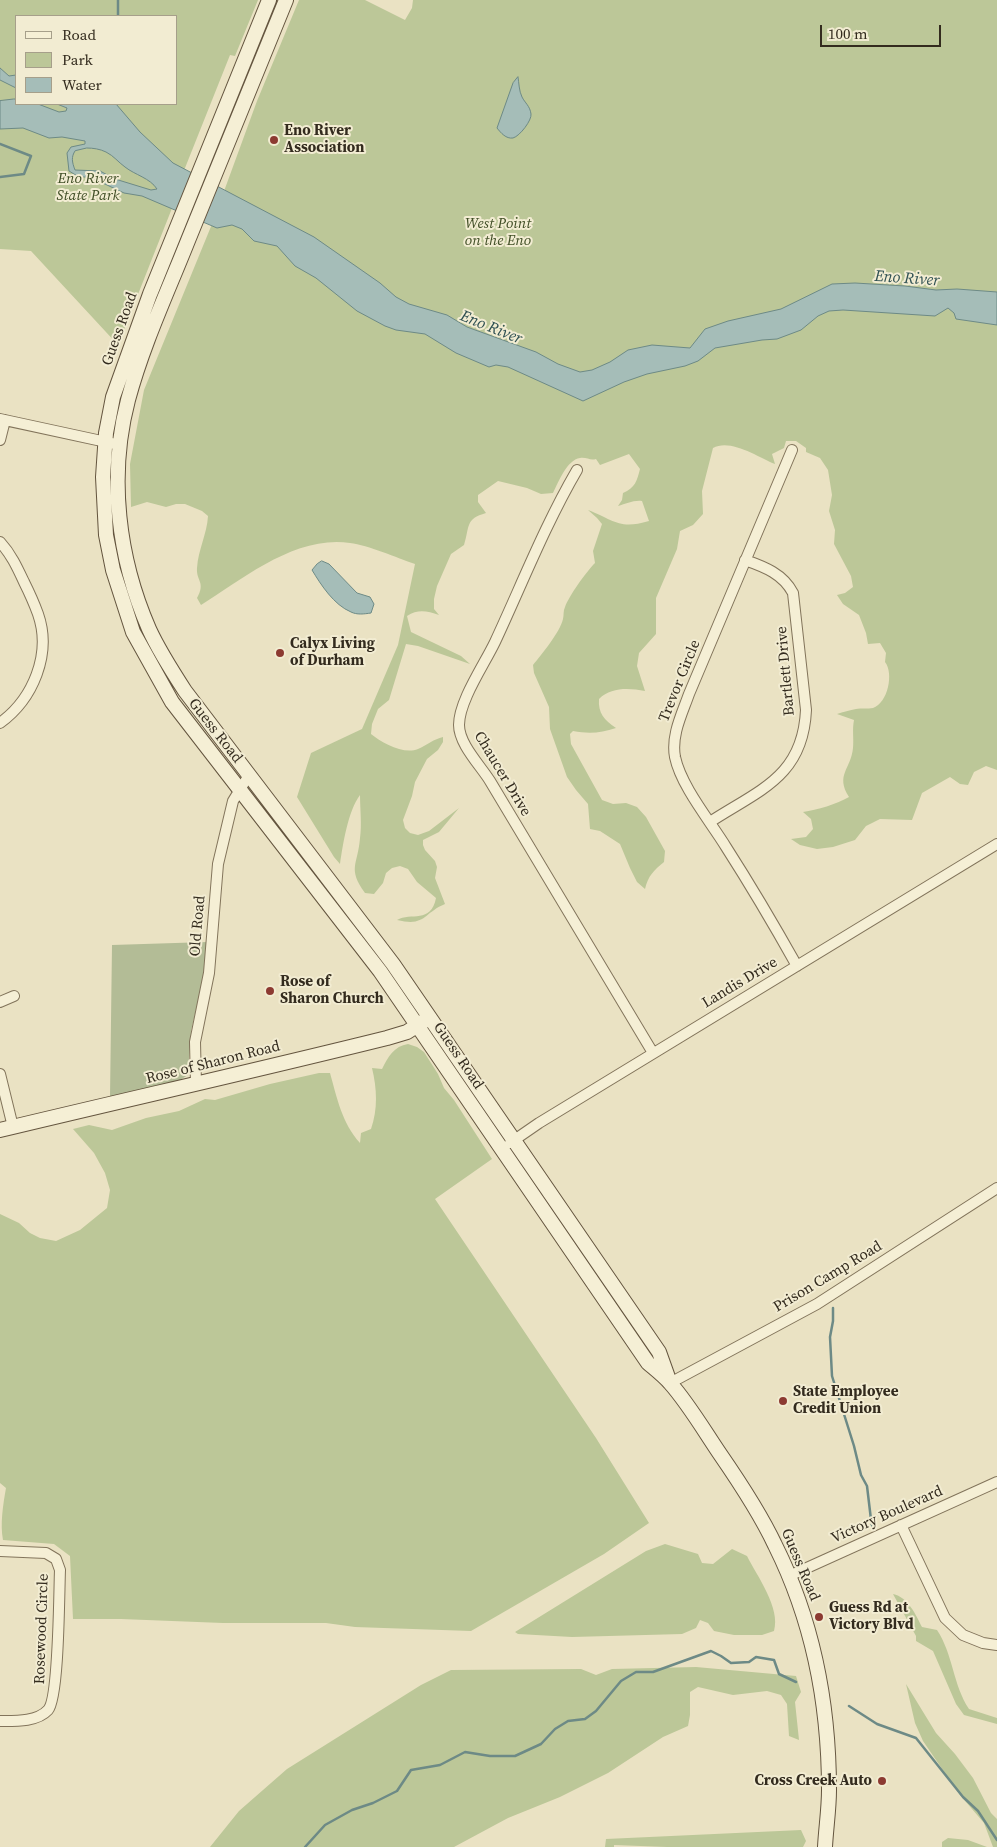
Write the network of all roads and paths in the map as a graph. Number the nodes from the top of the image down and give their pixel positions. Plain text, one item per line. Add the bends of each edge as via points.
1 (269, 0) edge
2 (286, 0) edge
3 (2, 419) edge
4 (0, 440) edge
5 (105, 442) junction
6 (120, 445) junction
7 (792, 450) dead end
8 (577, 470) dead end
9 (0, 542) edge
10 (746, 560) junction
11 (0, 724) edge
12 (249, 775) junction
13 (240, 790) junction
14 (710, 822) junction
15 (997, 844) edge
16 (797, 966) junction
17 (14, 996) dead end
18 (0, 1002) edge
19 (423, 1021) junction
20 (653, 1053) junction
21 (0, 1074) edge
22 (196, 1084) junction
23 (6, 1128) edge
24 (513, 1140) junction
25 (502, 1150) junction
26 (997, 1188) edge
27 (670, 1383) junction
28 (997, 1482) edge
29 (901, 1525) junction
30 (0, 1551) edge
31 (789, 1576) junction
32 (997, 1645) edge
33 (0, 1721) edge
34 (825, 1847) edge

1 - 5 main road, Guess Road via 125,361 113,397
2 - 6 main road, Guess Road via 147,342 128,402
3 - 4 street
3 - 5 street
5 - 6 street
5 - 13 main road, Guess Road via 106,535 113,570 133,632 172,702
6 - 12 main road, Guess Road via 119,497 126,560 150,630 185,691
7 - 10 street, Trevor Circle
8 - 20 street, Chaucer Drive via 557,504 468,693 460,714 459,731
9 - 11 street via 12,557 30,596 42,635 40,662 32,686 18,708
10 - 14 street, Trevor Circle via 675,732 677,762
10 - 14 street, Bartlett Drive via 776,573 793,593 806,723 798,749 779,778
12 - 13 street, Old Road
12 - 19 main road, Guess Road via 374,938
13 - 19 main road, Guess Road
13 - 22 street, Old Road via 233,801 218,864 209,974 195,1042
14 - 16 street, Trevor Circle
15 - 16 street, Landis Drive
16 - 20 street, Landis Drive
17 - 18 street
19 - 22 main road, Rose of Sharon Road via 400,1034
19 - 24 main road, Guess Road
19 - 25 main road, Guess Road
20 - 24 street, Landis Drive
21 - 23 street
22 - 23 main road, Rose of Sharon Road
24 - 25 street, Landis Drive
24 - 27 main road, Guess Road via 659,1352
25 - 27 main road, Guess Road via 648,1363
26 - 27 street, Prison Camp Road via 817,1304
27 - 31 main road, Guess Road via 758,1513
28 - 29 street, Victory Boulevard
29 - 31 street, Victory Boulevard
29 - 32 street via 945,1618 963,1635
30 - 33 street, Rosewood Circle via 46,1553 56,1559 60,1570 53,1700 41,1715
31 - 34 main road, Guess Road via 809,1632 822,1696 829,1776

